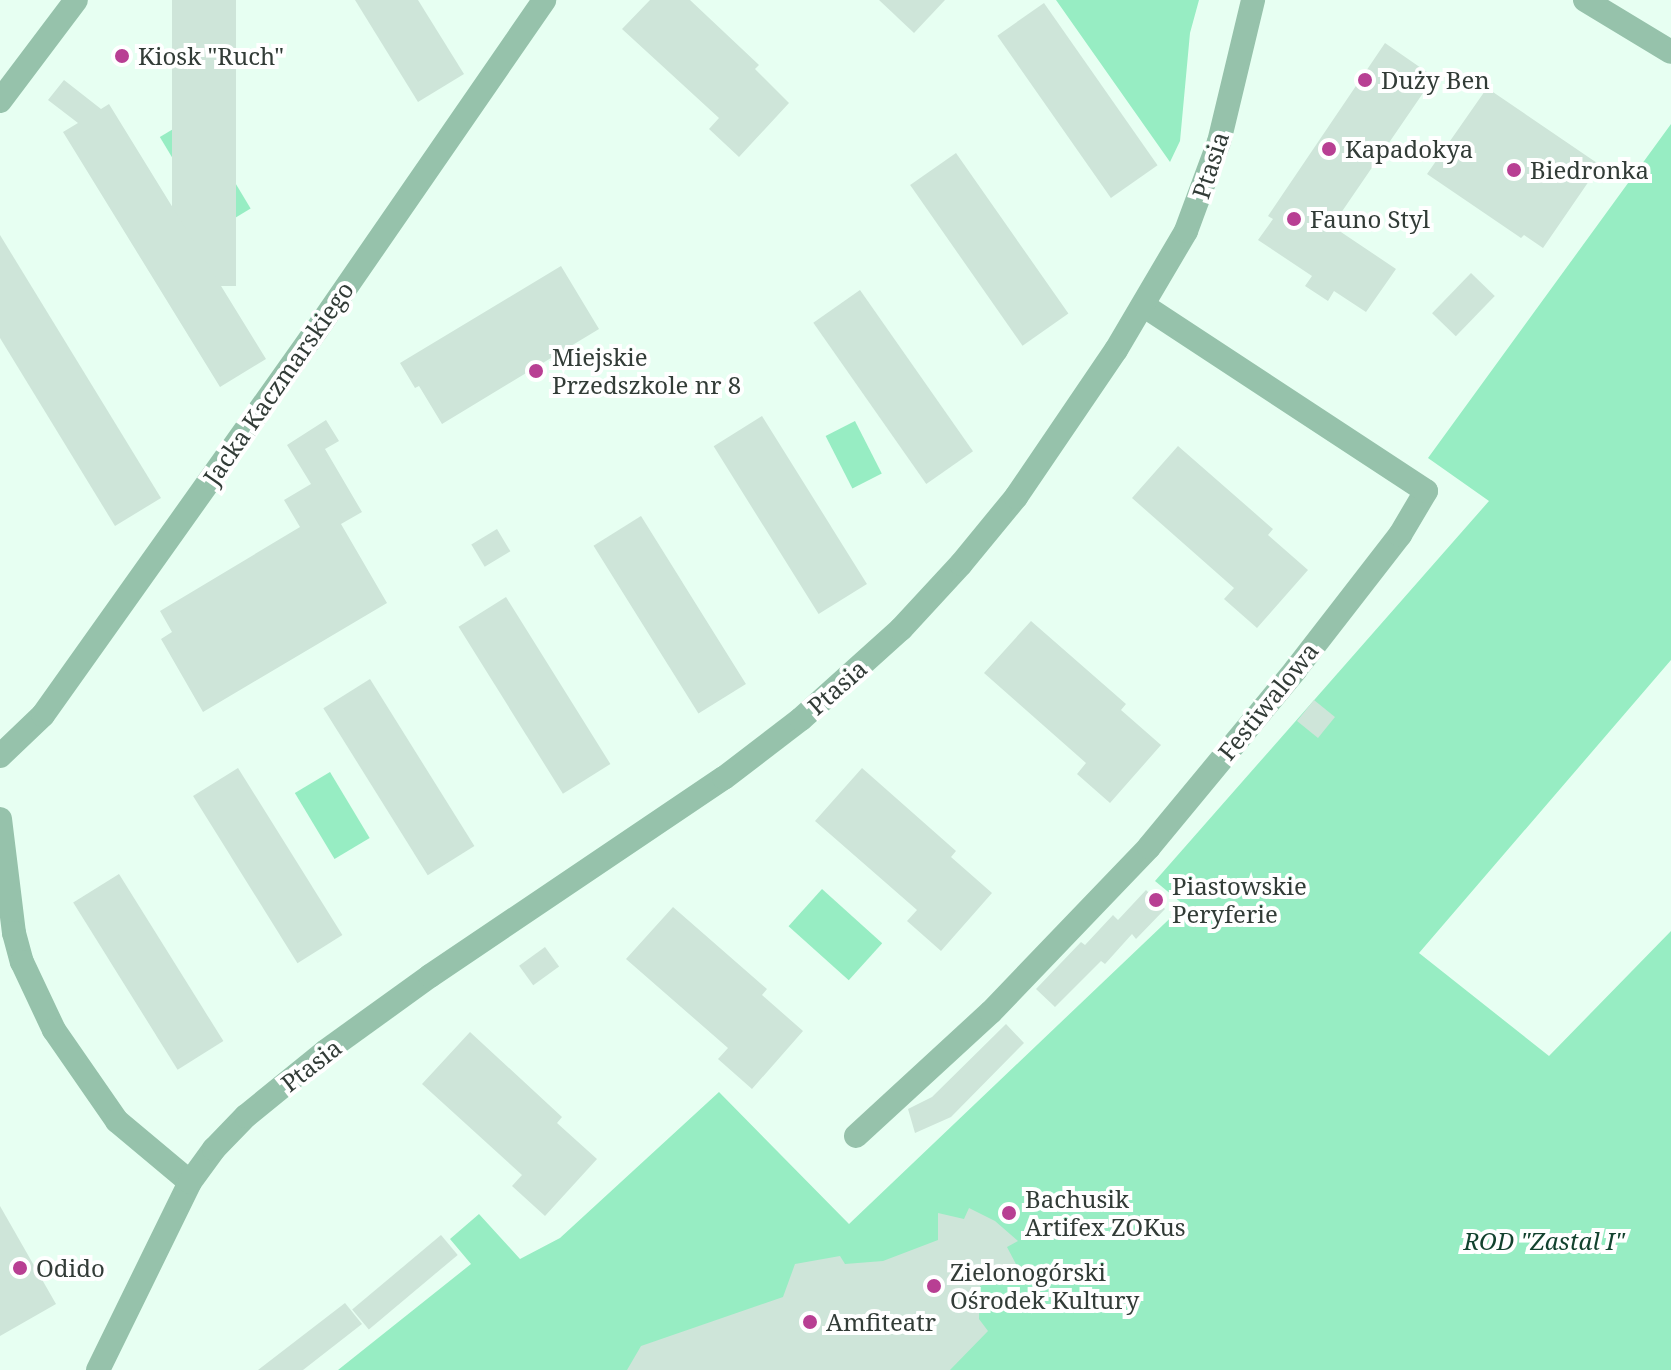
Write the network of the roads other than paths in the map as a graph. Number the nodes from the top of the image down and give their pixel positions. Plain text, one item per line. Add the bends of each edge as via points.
1 (76, 0) edge
2 (544, 0) edge
3 (1252, 0) edge
4 (1585, 0) edge
5 (1671, 52) edge
6 (0, 101) edge
7 (1144, 306) junction
8 (0, 756) edge
9 (0, 819) edge
10 (856, 1136) dead end
11 (190, 1182) junction
12 (98, 1370) edge

1 - 6 street
2 - 8 street, Jacka Kaczmarskiego via 43,715
3 - 7 street, Ptasia via 1204,189
4 - 5 street
7 - 10 street, Festiwalowa via 1426,491 1400,535 1296,669 1149,847 991,1012
7 - 11 street, Ptasia via 1016,497 901,629 801,719 724,778 539,900 326,1051 246,1116
9 - 11 street via 14,933 54,1030 117,1121
11 - 12 street, Ptasia

